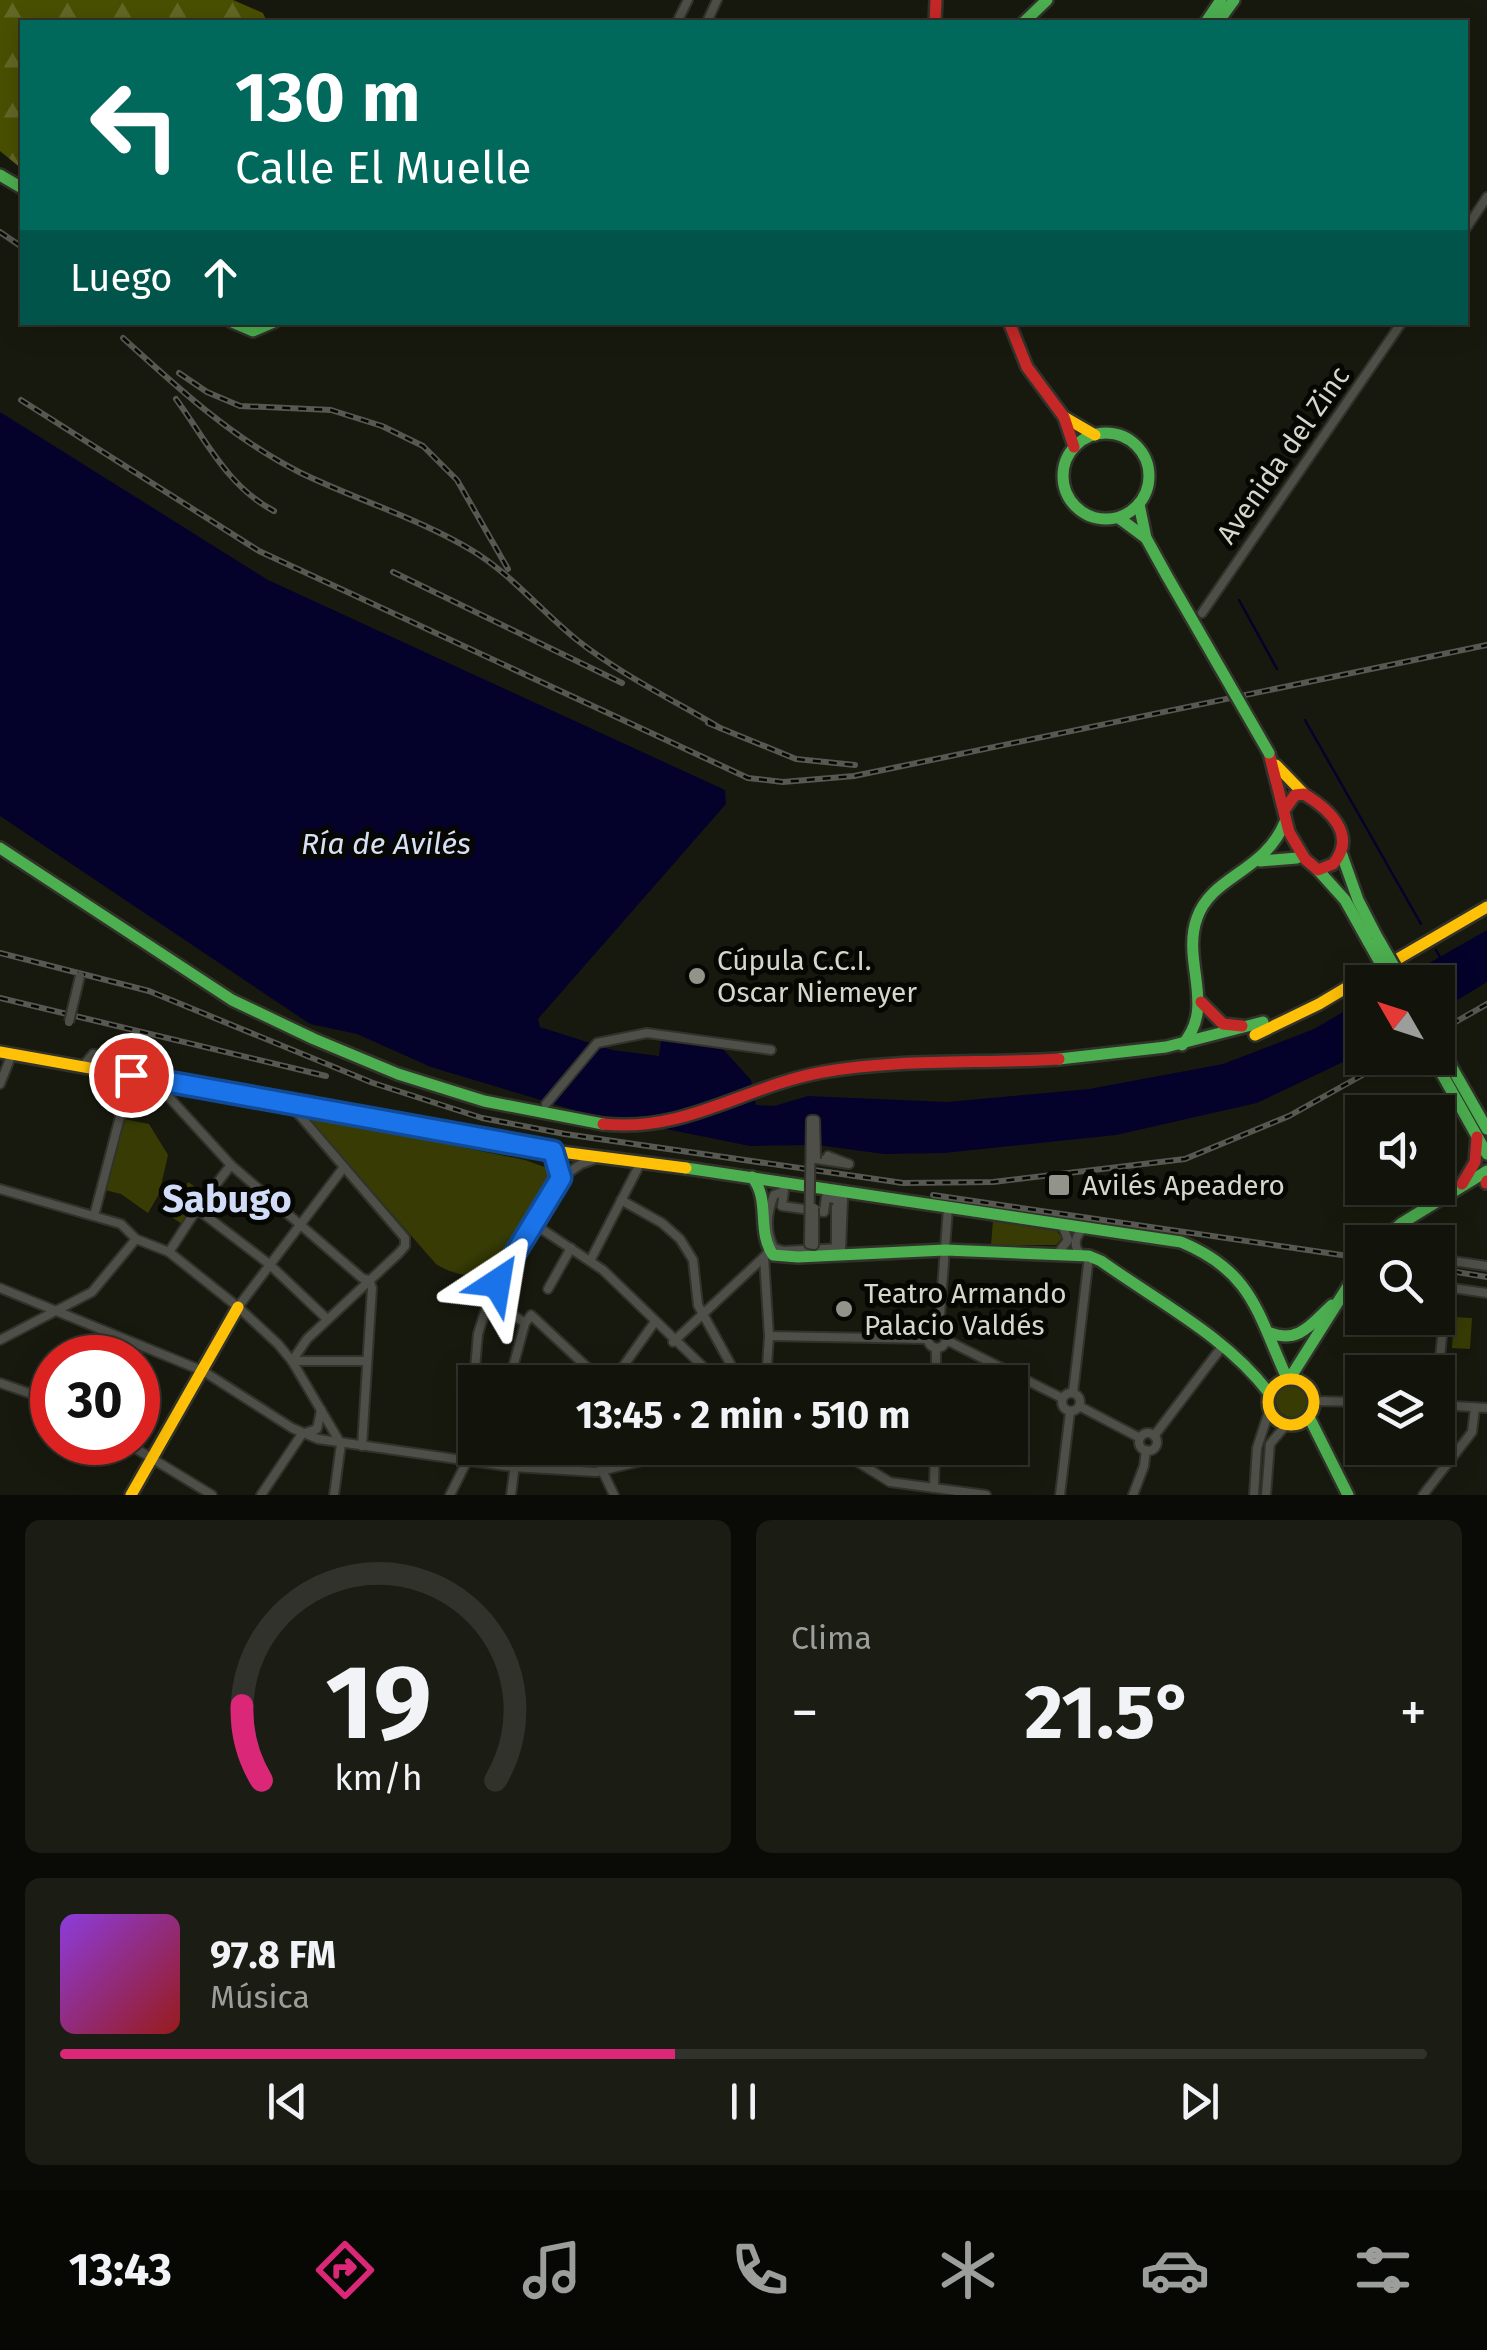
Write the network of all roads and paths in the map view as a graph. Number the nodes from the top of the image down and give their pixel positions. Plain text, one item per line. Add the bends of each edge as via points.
1 (1047, 0) edge
2 (1026, 20) edge
3 (1487, 198) edge
4 (1468, 226) edge
5 (237, 325) edge
6 (269, 325) edge
7 (1010, 325) edge
8 (1400, 325) edge
9 (1064, 417) junction
10 (1094, 435) junction
11 (1074, 447) junction
12 (1139, 504) junction
13 (1118, 518) junction
14 (1146, 538) junction
15 (1202, 612) dead end
16 (1271, 758) junction
17 (1304, 794) junction
18 (1285, 815) junction
19 (0, 848) edge
20 (1342, 855) junction
21 (1297, 858) dead end
22 (1256, 862) junction
23 (1318, 870) junction
24 (1487, 907) edge
25 (1372, 939) junction
26 (1383, 965) edge
27 (1385, 965) edge
28 (1391, 965) edge
29 (80, 976) dead end
30 (1345, 985) edge
31 (1345, 988) edge
32 (1201, 1002) junction
33 (1215, 1019) junction
34 (1289, 1020) junction
35 (69, 1022) dead end
36 (1199, 1022) junction
37 (1263, 1022) junction
38 (1212, 1039) junction
39 (1182, 1046) junction
40 (770, 1050) dead end
41 (6, 1053) edge
42 (1148, 1060) junction
43 (1020, 1063) junction
44 (131, 1075) junction
45 (1448, 1075) edge
46 (152, 1078) junction
47 (0, 1084) edge
48 (290, 1104) junction
49 (546, 1104) dead end
50 (1482, 1133) edge
51 (553, 1151) junction
52 (1487, 1154) edge
53 (828, 1156) dead end
54 (604, 1157) junction
55 (640, 1162) junction
56 (231, 1165) junction
57 (344, 1167) junction
58 (1487, 1170) edge
59 (752, 1177) junction
60 (561, 1178) junction
61 (1487, 1182) edge
62 (1461, 1185) junction
63 (800, 1186) junction
64 (0, 1189) edge
65 (843, 1197) junction
66 (621, 1200) junction
67 (764, 1203) junction
68 (813, 1208) dead end
69 (948, 1208) junction
70 (197, 1209) junction
71 (94, 1216) junction
72 (300, 1223) junction
73 (534, 1224) junction
74 (1062, 1224) junction
75 (1400, 1225) edge
76 (1414, 1225) edge
77 (1084, 1228) junction
78 (136, 1238) junction
79 (571, 1248) junction
80 (945, 1250) junction
81 (841, 1251) junction
82 (169, 1252) junction
83 (1059, 1252) junction
84 (766, 1254) junction
85 (1085, 1255) junction
86 (590, 1261) dead end
87 (1455, 1261) edge
88 (270, 1264) junction
89 (1487, 1266) edge
90 (369, 1280) junction
91 (0, 1288) edge
92 (548, 1289) dead end
93 (1455, 1289) edge
94 (1345, 1292) edge
95 (1487, 1294) edge
96 (22, 1298) junction
97 (489, 1299) junction
98 (1345, 1299) edge
99 (1338, 1300) junction
100 (238, 1307) junction
101 (56, 1311) junction
102 (704, 1315) junction
103 (328, 1319) junction
104 (528, 1319) junction
105 (654, 1323) junction
106 (29, 1324) junction
107 (939, 1329) junction
108 (1270, 1333) junction
109 (768, 1336) junction
110 (928, 1339) junction
111 (0, 1340) edge
112 (946, 1340) junction
113 (673, 1342) junction
114 (936, 1348) junction
115 (1220, 1348) junction
116 (292, 1361) junction
117 (367, 1361) junction
118 (475, 1365) edge
119 (514, 1365) edge
120 (583, 1365) edge
121 (624, 1365) edge
122 (699, 1365) edge
123 (731, 1365) edge
124 (767, 1365) edge
125 (936, 1365) edge
126 (202, 1371) junction
127 (1296, 1377) junction
128 (0, 1383) edge
129 (1072, 1392) junction
130 (30, 1393) edge
131 (1269, 1393) junction
132 (1062, 1398) junction
133 (1314, 1401) junction
134 (1345, 1402) edge
135 (1080, 1406) junction
136 (1455, 1406) edge
137 (1475, 1408) junction
138 (1487, 1408) edge
139 (321, 1409) junction
140 (1269, 1410) junction
141 (1070, 1412) junction
142 (1309, 1417) junction
143 (1286, 1425) junction
144 (302, 1434) junction
145 (1154, 1436) junction
146 (1140, 1438) junction
147 (342, 1444) junction
148 (362, 1446) junction
149 (160, 1447) edge
150 (1146, 1450) junction
151 (458, 1460) edge
152 (160, 1464) edge
153 (150, 1465) edge
154 (464, 1465) edge
155 (497, 1465) edge
156 (629, 1465) edge
157 (862, 1465) edge
158 (934, 1465) edge
159 (512, 1467) junction
160 (603, 1472) junction
161 (934, 1488) junction
162 (131, 1495) edge
163 (212, 1495) edge
164 (261, 1495) edge
165 (334, 1495) edge
166 (450, 1495) edge
167 (511, 1495) edge
168 (614, 1495) edge
169 (986, 1495) edge
170 (1060, 1495) edge
171 (1134, 1495) edge
172 (1254, 1495) edge
173 (1266, 1495) edge
174 (1348, 1495) edge
175 (1423, 1495) edge

1 - 2 main road
3 - 4 street
5 - 6 main road via 248,332
7 - 9 main road via 1027,367
8 - 15 street, Avenida del Zinc
9 - 10 main road
9 - 11 main road
10 - 11 main road
10 - 12 main road via 1128,439 1146,458 1148,487
11 - 13 main road via 1063,478 1071,502 1090,516
12 - 13 main road
12 - 14 main road
13 - 14 main road
14 - 16 main road, bridge
16 - 17 main road
16 - 18 main road
17 - 18 main road via 1295,796
17 - 20 main road via 1336,820
18 - 22 main road via 1274,848
18 - 23 main road via 1296,851
19 - 43 main road via 232,1000 359,1059 474,1101 655,1126 818,1072
20 - 23 main road via 1331,868
20 - 25 main road
21 - 22 main road
22 - 32 main road via 1207,898 1196,917 1190,956
23 - 25 main road
24 - 27 main road
25 - 26 main road, bridge
25 - 28 main road, bridge
29 - 35 street, bridge
30 - 37 main road
31 - 34 main road
32 - 33 main road
32 - 36 main road
33 - 37 main road via 1233,1027
33 - 38 main road
34 - 38 main road
34 - 42 main road via 1216,1047
36 - 38 main road
36 - 39 main road
37 - 38 main road
38 - 39 main road
38 - 42 main road
39 - 43 main road
40 - 49 street via 647,1034 598,1043
41 - 44 main road
41 - 47 street
42 - 43 main road
44 - 46 main road
44 - 71 street
45 - 50 main road
46 - 48 main road
46 - 56 street
48 - 51 main road
48 - 57 street
50 - 52 main road
50 - 62 main road via 1476,1162
51 - 54 main road
51 - 60 street
53 - 68 street, bridge via 849,1164 810,1157 811,1120 809,1244
54 - 55 main road
54 - 60 street
55 - 59 main road
55 - 66 street
56 - 70 street
56 - 72 street
57 - 72 street
57 - 90 street via 405,1238 405,1246
58 - 62 main road
59 - 63 main road
59 - 67 main road
60 - 73 street
61 - 76 main road
62 - 75 main road
63 - 65 main road
63 - 67 main road via 781,1187
64 - 71 street
65 - 69 main road
65 - 81 street
65 - 81 street via 826,1197 824,1212 782,1206 784,1191 768,1209 774,1248
66 - 86 street
66 - 102 street via 680,1239 693,1260
67 - 84 main road
69 - 74 main road
69 - 80 street
70 - 82 street
70 - 88 street
71 - 78 street via 121,1224
72 - 88 street
72 - 90 street
73 - 79 street
73 - 97 street
74 - 77 main road
74 - 83 street via 1068,1240
77 - 85 street via 1076,1250
77 - 108 main road via 1203,1251 1241,1280
78 - 82 street
78 - 101 street via 92,1292
79 - 92 street
79 - 105 street via 603,1270
80 - 81 main road
80 - 83 main road
80 - 107 street
81 - 84 main road
82 - 100 street
83 - 85 main road
84 - 102 street
84 - 109 street
85 - 115 main road
85 - 129 street
87 - 89 street
88 - 100 street
88 - 103 street
90 - 103 street
90 - 117 street
91 - 96 street
93 - 95 street
94 - 99 main road
96 - 101 street
96 - 106 street via 33,1307
97 - 104 street
97 - 118 street
98 - 127 main road
99 - 108 main road via 1294,1338
99 - 127 main road
100 - 116 street
100 - 126 main road
101 - 106 street
101 - 126 street
102 - 113 street
102 - 123 street
103 - 116 street
104 - 119 street
104 - 120 street
105 - 113 street
105 - 121 street
106 - 111 street
107 - 110 street
107 - 112 street
108 - 127 main road
109 - 110 street
109 - 124 street
110 - 114 street
112 - 114 street
112 - 132 street
113 - 122 street
114 - 125 street
115 - 131 main road
115 - 145 street
116 - 117 street
116 - 139 street
117 - 148 street
126 - 144 street
126 - 149 main road
127 - 131 main road
127 - 133 main road
128 - 130 street
129 - 132 street
129 - 135 street
131 - 140 main road
132 - 141 street
133 - 134 street
133 - 142 main road
135 - 141 street
135 - 146 street
136 - 137 street
137 - 138 street
137 - 175 street via 1472,1432
139 - 144 street via 317,1428
139 - 147 street
140 - 143 main road
140 - 172 street
141 - 170 street
142 - 143 main road
142 - 174 main road
143 - 173 street via 1270,1444
144 - 147 street
144 - 164 street
145 - 146 street
145 - 150 street via 1154,1447
146 - 150 street
147 - 148 street
147 - 165 street
148 - 151 street
150 - 171 street
152 - 163 street
153 - 162 main road
154 - 166 street
155 - 159 street
156 - 160 street
157 - 161 street via 890,1482
158 - 161 street
159 - 160 street
159 - 167 street
160 - 168 street
161 - 169 street

